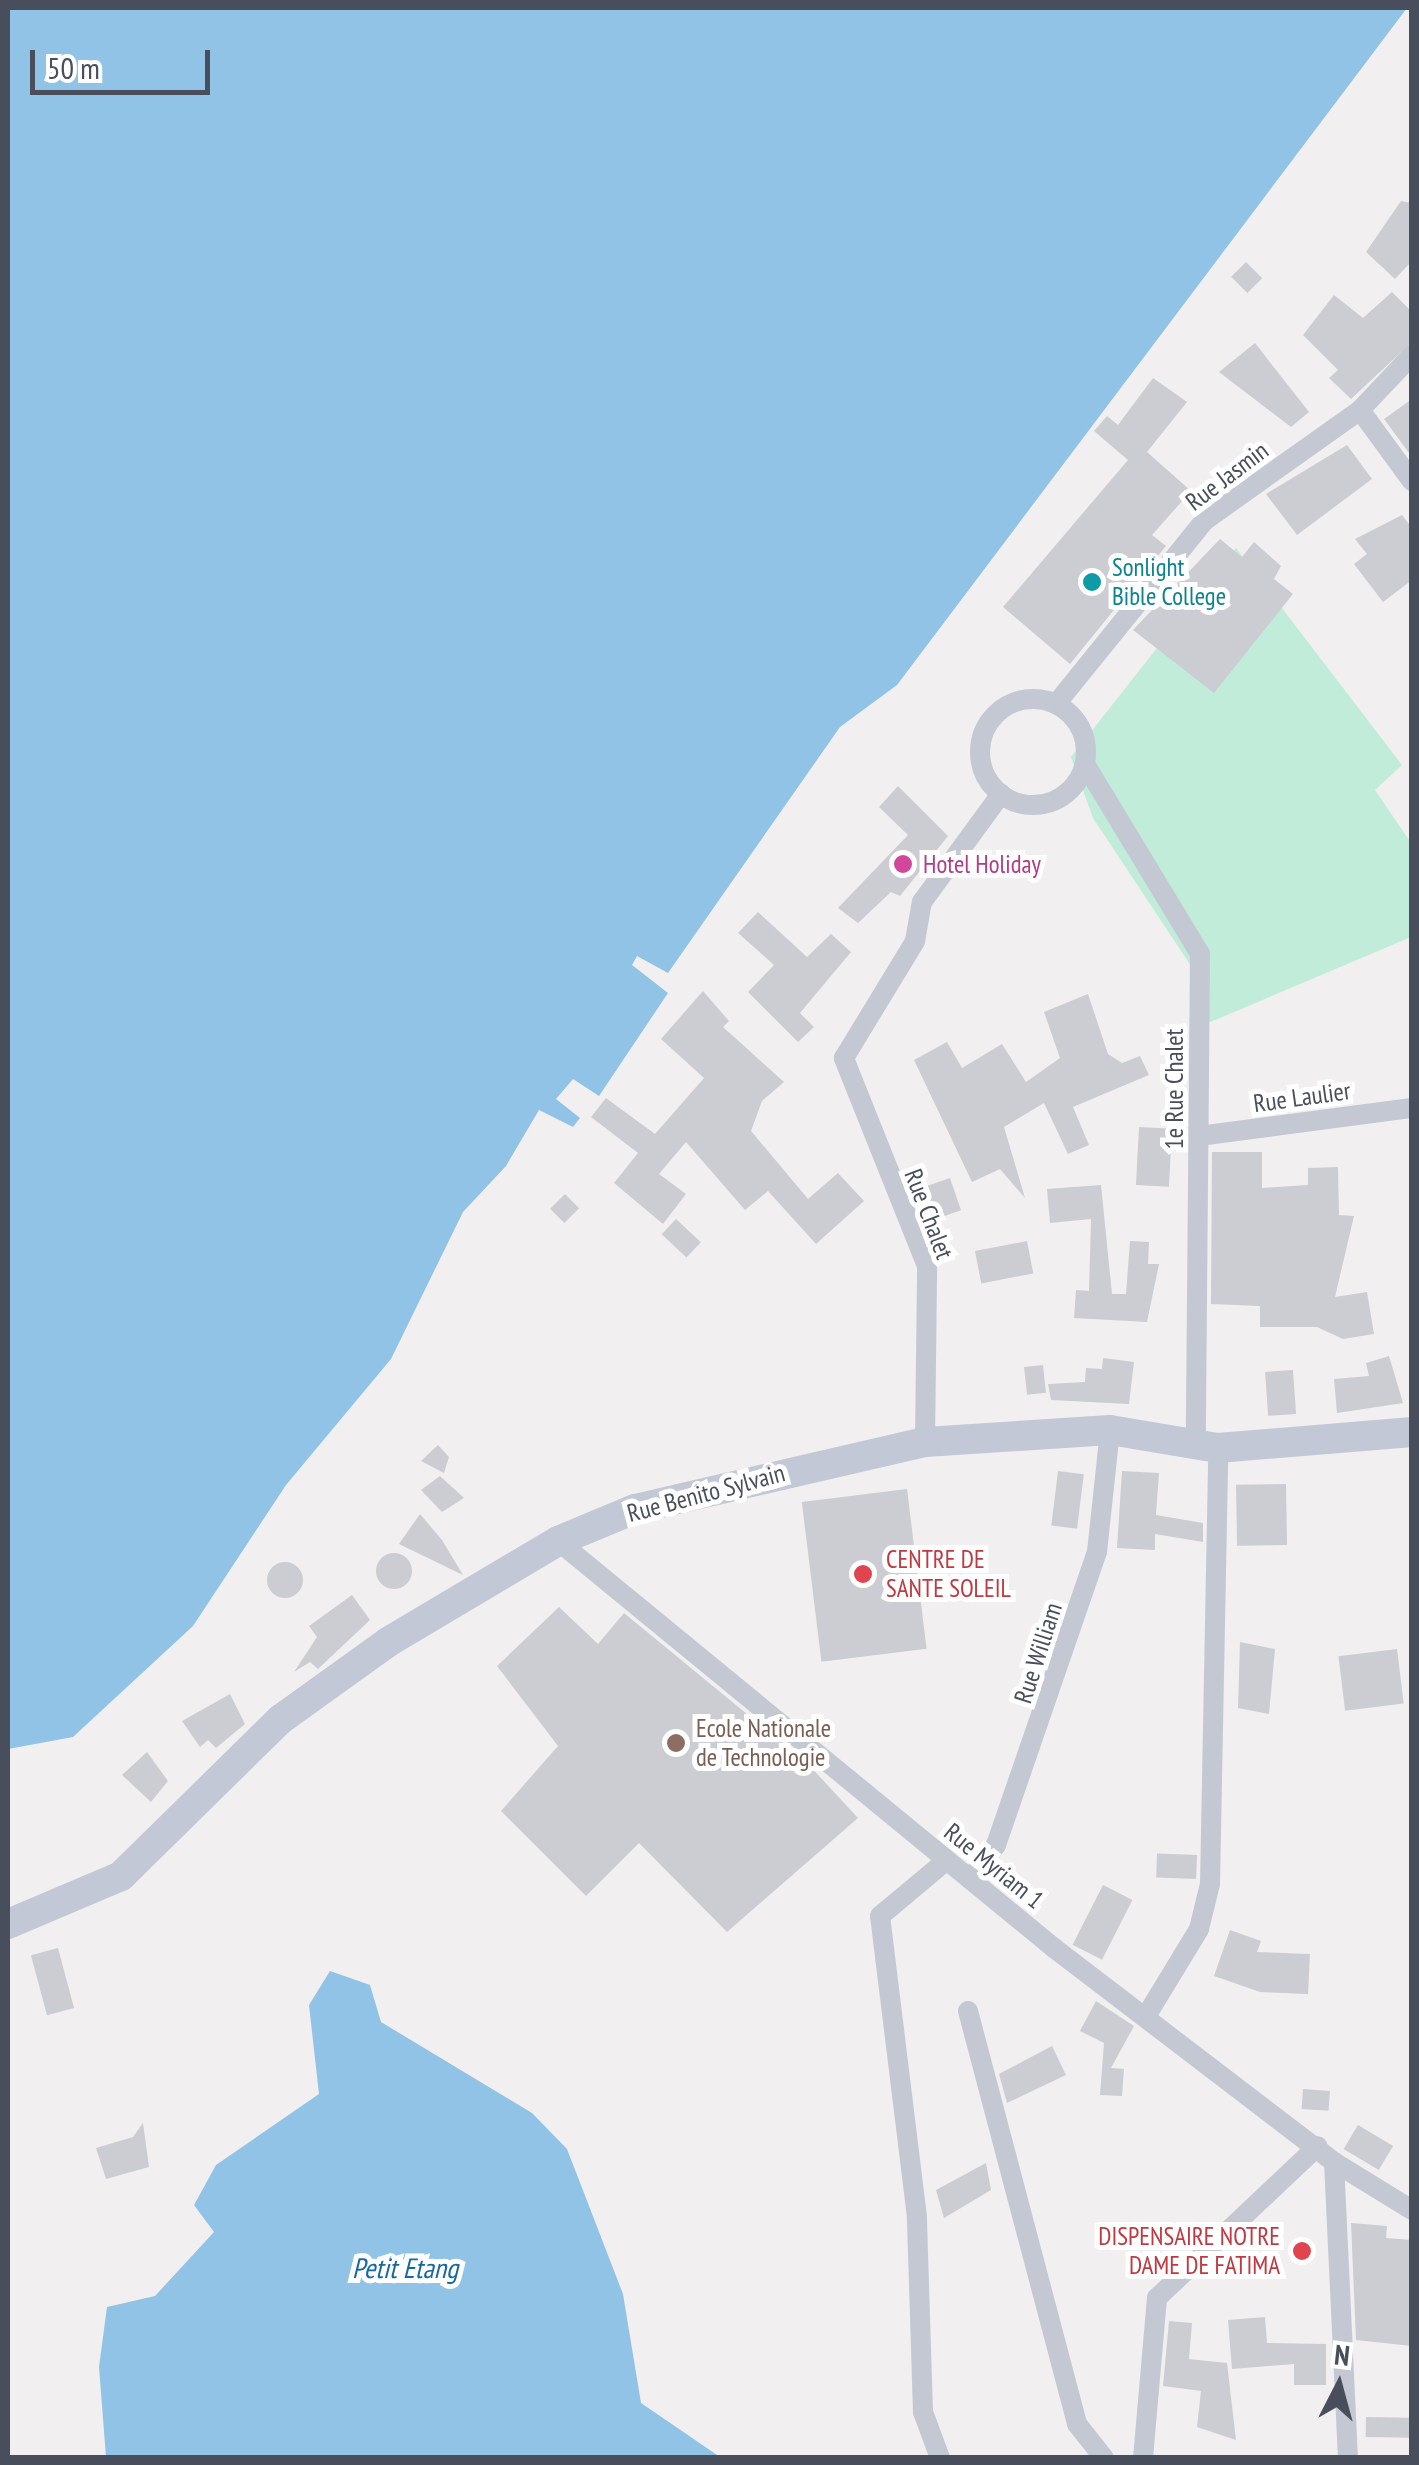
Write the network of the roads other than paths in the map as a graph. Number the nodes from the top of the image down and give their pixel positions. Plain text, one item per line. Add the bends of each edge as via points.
1 (1412, 355) edge
2 (1360, 410) junction
3 (1412, 481) edge
4 (1056, 704) junction
5 (1085, 764) junction
6 (1001, 794) junction
7 (1412, 1108) edge
8 (1199, 1136) junction
9 (1110, 1430) junction
10 (1412, 1432) edge
11 (926, 1442) junction
12 (1207, 1447) junction
13 (558, 1542) junction
14 (947, 1860) junction
15 (970, 1879) junction
16 (8, 1924) edge
17 (968, 2011) dead end
18 (1148, 2013) junction
19 (1318, 2146) junction
20 (1334, 2162) junction
21 (1412, 2210) edge
22 (940, 2458) edge
23 (1104, 2458) edge
24 (1143, 2458) edge
25 (1348, 2458) edge

1 - 2 street, Rue Jasmin
2 - 3 street
2 - 4 street, Rue Jasmin via 1204,521
4 - 5 street via 1081,729
4 - 6 street via 1022,700 992,717 982,766
5 - 6 street via 1051,802
5 - 8 street, 1e Rue Chalet via 1200,954
6 - 11 street, Rue Chalet via 922,902 916,941 845,1072 926,1266
7 - 8 street, Rue Laulier
8 - 12 street, 1e Rue Chalet
9 - 11 main road, Rue Benito Sylvain
9 - 12 main road, Rue Benito Sylvain
9 - 15 street, Rue William via 1097,1552 996,1844
10 - 12 main road, Rue Benito Sylvain
11 - 13 main road, Rue Benito Sylvain via 634,1509
12 - 18 street, 1e Rue Chalet via 1210,1884 1199,1929
13 - 14 street, Rue Myriam 1
13 - 16 main road, Rue Benito Sylvain via 324,1687 121,1876
14 - 15 street, Rue Myriam 1
14 - 22 street via 880,1916 917,2217 923,2412
15 - 18 street, Rue Myriam 1
17 - 23 street via 1077,2424
18 - 19 street, Rue Myriam 1
19 - 20 street, Rue Myriam 1
19 - 24 street via 1157,2298
20 - 21 street, Rue Myriam 1
20 - 25 street

